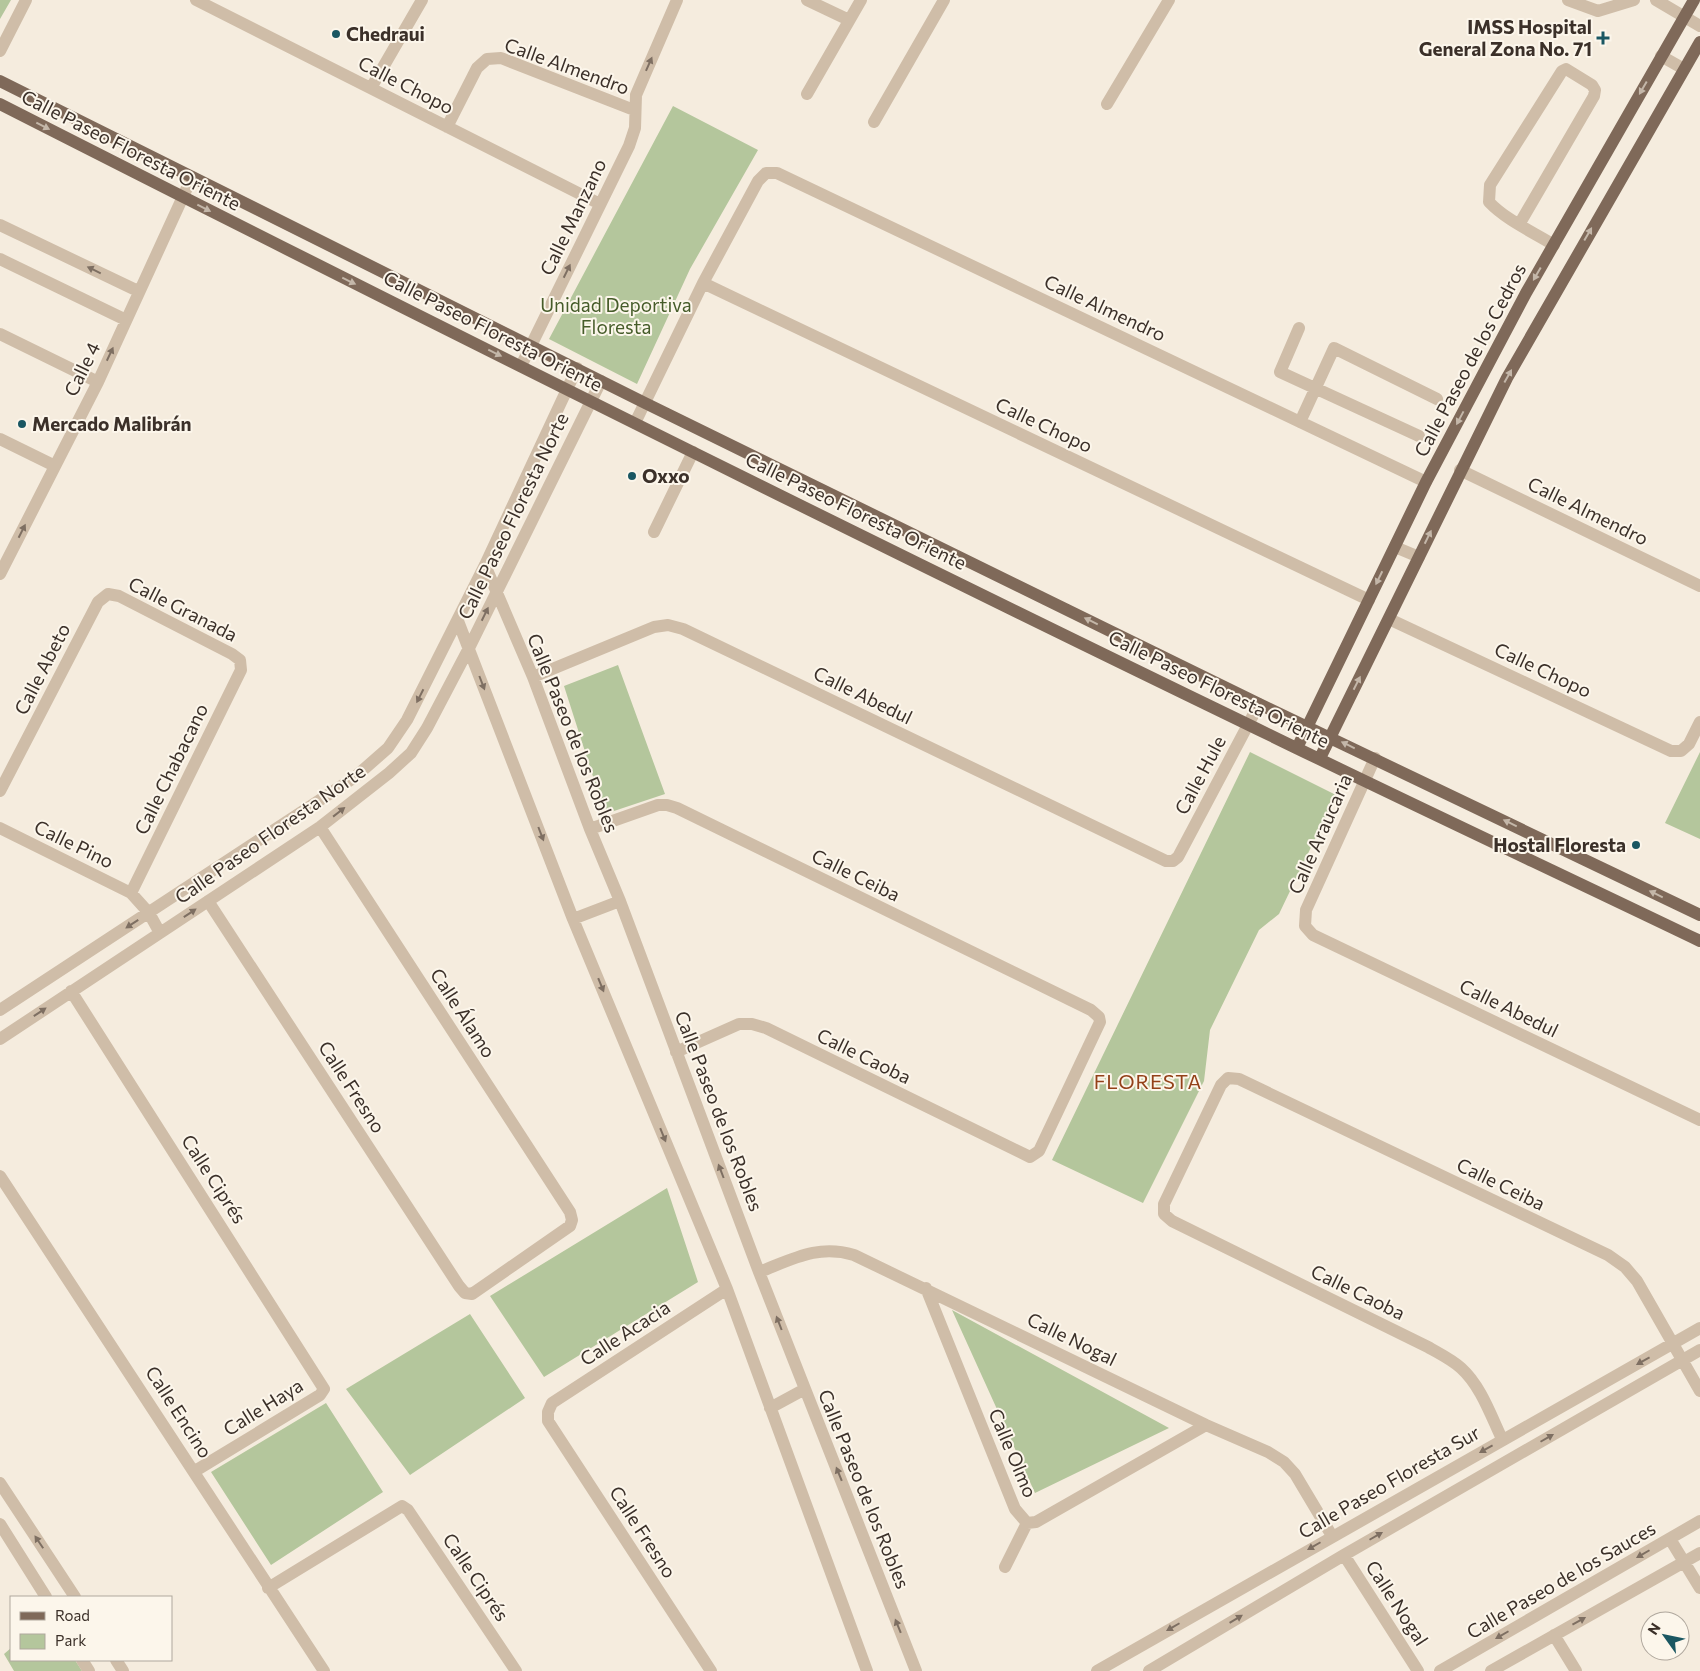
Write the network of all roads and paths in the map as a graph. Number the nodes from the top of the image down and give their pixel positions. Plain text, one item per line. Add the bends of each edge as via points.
1 (26, 0) edge
2 (196, 0) edge
3 (422, 0) edge
4 (676, 0) edge
5 (807, 0) edge
6 (861, 0) edge
7 (944, 0) edge
8 (1170, 0) edge
9 (1568, 0) edge
10 (1634, 0) edge
11 (1656, 0) edge
12 (1694, 0) edge
13 (1684, 17) junction
14 (850, 20) junction
15 (1700, 26) edge
16 (1700, 42) edge
17 (0, 52) edge
18 (1661, 56) junction
19 (1684, 69) junction
20 (0, 81) edge
21 (371, 88) junction
22 (807, 94) dead end
23 (0, 104) edge
24 (1107, 104) dead end
25 (634, 110) junction
26 (874, 122) dead end
27 (447, 127) junction
28 (192, 177) junction
29 (182, 197) junction
30 (600, 204) junction
31 (1520, 223) junction
32 (0, 225) edge
33 (1554, 245) junction
34 (0, 259) edge
35 (703, 283) junction
36 (138, 291) junction
37 (126, 320) junction
38 (1299, 328) dead end
39 (0, 334) edge
40 (530, 346) junction
41 (521, 366) junction
42 (577, 368) junction
43 (601, 381) junction
44 (98, 382) junction
45 (1316, 388) junction
46 (568, 389) junction
47 (1437, 399) dead end
48 (591, 401) junction
49 (645, 403) junction
50 (1300, 422) junction
51 (635, 423) junction
52 (1419, 436) dead end
53 (0, 439) edge
54 (693, 452) junction
55 (55, 466) junction
56 (1460, 470) junction
57 (1426, 482) junction
58 (654, 532) dead end
59 (1395, 547) junction
60 (1419, 557) junction
61 (485, 565) junction
62 (0, 574) edge
63 (1700, 586) edge
64 (1029, 591) junction
65 (496, 593) junction
66 (108, 594) joint
67 (1369, 600) junction
68 (1018, 612) junction
69 (1389, 619) junction
70 (458, 621) junction
71 (469, 648) junction
72 (240, 660) joint
73 (532, 677) junction
74 (1259, 704) junction
75 (1700, 722) edge
76 (1248, 725) junction
77 (1307, 726) junction
78 (1330, 736) junction
79 (1297, 748) junction
80 (1320, 758) junction
81 (1375, 758) junction
82 (1365, 780) junction
83 (0, 791) edge
84 (320, 827) junction
85 (0, 828) edge
86 (590, 829) junction
87 (1173, 862) joint
88 (131, 892) junction
89 (208, 900) junction
90 (620, 901) junction
91 (149, 913) junction
92 (1700, 915) edge
93 (573, 919) junction
94 (1305, 926) joint
95 (160, 933) junction
96 (1700, 941) edge
97 (71, 991) junction
98 (0, 1010) edge
99 (0, 1039) edge
100 (676, 1052) junction
101 (1228, 1078) joint
102 (1700, 1120) edge
103 (1034, 1156) joint
104 (0, 1176) edge
105 (759, 1272) junction
106 (926, 1288) junction
107 (727, 1289) junction
108 (465, 1293) joint
109 (1700, 1328) edge
110 (1673, 1344) junction
111 (1700, 1350) edge
112 (1682, 1361) junction
113 (324, 1389) joint
114 (805, 1389) junction
115 (1700, 1391) edge
116 (770, 1408) junction
117 (548, 1412) joint
118 (1206, 1425) junction
119 (1502, 1439) junction
120 (195, 1471) junction
121 (0, 1483) edge
122 (1412, 1490) junction
123 (1421, 1510) junction
124 (1700, 1521) edge
125 (1027, 1523) junction
126 (0, 1524) edge
127 (1332, 1536) junction
128 (1670, 1539) junction
129 (1700, 1553) edge
130 (1344, 1555) junction
131 (52, 1562) junction
132 (1684, 1563) junction
133 (1005, 1567) dead end
134 (33, 1574) junction
135 (1255, 1580) junction
136 (268, 1588) junction
137 (1700, 1588) edge
138 (45, 1596) edge
139 (74, 1596) edge
140 (1268, 1600) junction
141 (1554, 1635) junction
142 (324, 1671) edge
143 (516, 1671) edge
144 (711, 1671) edge
145 (867, 1671) edge
146 (916, 1671) edge
147 (1097, 1671) edge
148 (1149, 1671) edge
149 (1418, 1671) edge
150 (1440, 1671) edge
151 (1491, 1671) edge
152 (1576, 1671) edge

1 - 17 street
2 - 21 street, Calle Chopo
3 - 21 street
25 -> 4 street, Calle Manzano via 636,95
5 - 14 street
6 - 14 street
7 - 26 street
8 - 24 street
9 - 10 street via 1598,11
11 - 13 street
12 - 13 main road, Calle Paseo de los Cedros
13 - 15 street
13 - 18 main road, Calle Paseo de los Cedros
14 - 22 street
16 - 19 main road
18 - 19 street
18 -> 33 main road, Calle Paseo de los Cedros
56 -> 19 main road via 1507,378
20 - 28 main road, Calle Paseo Floresta Oriente
21 - 27 street, Calle Chopo
23 -> 29 main road, Calle Paseo Floresta Oriente
25 - 27 street, Calle Almendro via 501,58 487,58 477,68
25 - 30 street, Calle Manzano via 633,136
27 - 30 street, Calle Chopo
28 - 29 street, Calle 4
28 - 40 main road, Calle Paseo Floresta Oriente
29 - 36 street, Calle 4
29 -> 41 main road, Calle Paseo Floresta Oriente
40 -> 30 street, Calle Manzano
31 - 31 street via 1594,96 1592,85 1566,69 1490,185 1489,202
31 - 33 street
36 -> 32 street
33 -> 57 main road, Calle Paseo de los Cedros
34 - 37 street
35 - 49 street
35 - 50 street, Calle Almendro via 758,181 766,172 777,173
35 - 67 street, Calle Chopo
36 - 37 street, Calle 4
44 -> 37 street, Calle 4
38 - 45 street via 1280,372
39 - 44 street
40 - 41 street, Calle Manzano
40 - 42 main road, Calle Paseo Floresta Oriente
41 - 46 main road, Calle Paseo Floresta Oriente
42 - 43 main road, Calle Paseo Floresta Oriente
42 - 46 street, Calle Paseo Floresta Norte
43 - 48 street, Calle Paseo Floresta Norte
43 - 49 main road, Calle Paseo Floresta Oriente
44 - 55 street, Calle 4
45 - 47 street via 1334,348
45 - 50 street
45 - 52 street
46 - 48 main road, Calle Paseo Floresta Oriente
46 - 61 street, Calle Paseo Floresta Norte
48 - 51 main road, Calle Paseo Floresta Oriente
48 - 65 street, Calle Paseo Floresta Norte
49 - 51 street
49 - 64 main road, Calle Paseo Floresta Oriente
50 - 57 street, Calle Almendro
51 - 54 main road, Calle Paseo Floresta Oriente
53 - 55 street
54 - 58 street
54 - 68 main road, Calle Paseo Floresta Oriente
62 -> 55 street, Calle 4
60 -> 56 main road
56 - 63 street, Calle Almendro
57 - 59 main road, Calle Paseo de los Cedros
59 - 60 street
59 -> 67 main road, Calle Paseo de los Cedros
60 - 69 main road
61 - 65 street, Calle Paseo de los Robles
61 - 70 street, Calle Paseo Floresta Norte
64 - 68 main road
74 -> 64 main road, Calle Paseo Floresta Oriente
71 -> 65 street, Calle Paseo Floresta Norte
65 - 73 street, Calle Paseo de los Robles
66 - 72 street, Calle Granada via 119,596
66 - 83 street, Calle Abeto via 98,602
67 - 77 main road, Calle Paseo de los Cedros
68 - 76 main road, Calle Paseo Floresta Oriente
69 - 75 street, Calle Chopo via 1672,752 1681,751 1689,744
78 -> 69 main road
70 - 71 street
70 -> 91 street, Calle Paseo Floresta Norte via 407,720 388,748 355,777
84 -> 71 street, Calle Paseo Floresta Norte via 411,753
71 -> 93 street
72 - 88 street, Calle Chabacano via 241,670
73 - 86 street, Calle Paseo de los Robles
73 - 87 street, Calle Abedul via 654,627 668,625
74 - 76 street, Calle Hule
74 - 77 main road, Calle Paseo Floresta Oriente
76 - 79 main road, Calle Paseo Floresta Oriente
76 - 87 street, Calle Hule
77 - 78 main road, Calle Paseo Floresta Oriente
77 - 79 main road, Calle Paseo de los Cedros
78 - 80 main road
81 -> 78 main road, Calle Paseo Floresta Oriente
79 - 80 main road, Calle Paseo Floresta Oriente
80 - 82 main road, Calle Paseo Floresta Oriente
81 - 82 street, Calle Araucaria
92 -> 81 main road, Calle Paseo Floresta Oriente
82 - 94 street, Calle Araucaria via 1306,910
82 - 96 main road, Calle Paseo Floresta Oriente
84 - 89 street, Calle Paseo Floresta Norte
84 - 108 street, Calle Álamo via 565,1204 572,1220 570,1226 472,1294
85 - 88 street, Calle Pino
86 - 90 street, Calle Paseo de los Robles
86 - 103 street, Calle Ceiba via 658,805 677,808 1091,1010 1100,1022
88 - 91 street
95 -> 89 street, Calle Paseo Floresta Norte
89 - 108 street, Calle Fresno
90 - 93 street
90 - 100 street, Calle Paseo de los Robles
91 - 95 street
91 -> 98 street, Calle Paseo Floresta Norte
93 -> 107 street
94 - 102 street, Calle Abedul via 1313,935
95 - 97 street, Calle Paseo Floresta Norte
99 -> 97 street, Calle Paseo Floresta Norte
97 - 113 street, Calle Ciprés
100 - 103 street, Calle Caoba via 739,1024 766,1028 1027,1156
105 -> 100 street, Calle Paseo de los Robles
101 - 110 street, Calle Ceiba via 1239,1079 1608,1255 1637,1281
101 - 119 street, Calle Caoba via 1221,1085 1164,1204 1164,1214 1172,1221 1449,1360 1461,1368 1474,1384
104 - 120 street, Calle Encino
105 - 106 street, Calle Nogal via 810,1252 838,1250
114 -> 105 street, Calle Paseo de los Robles
106 - 118 street, Calle Nogal
106 - 125 street, Calle Olmo via 1015,1509
107 - 116 street
107 - 117 street, Calle Acacia via 552,1403
109 - 110 street, Calle Paseo Floresta Sur
110 - 112 street, Calle Ceiba
110 -> 119 street, Calle Paseo Floresta Sur
111 - 112 street
112 - 115 street, Calle Ceiba
123 -> 112 street
113 - 120 street, Calle Haya
114 - 116 street
146 -> 114 street, Calle Paseo de los Robles
116 - 145 street
117 - 144 street, Calle Fresno via 548,1421
118 - 125 street, Calle Olmo via 1036,1522
118 - 127 street, Calle Nogal via 1284,1462 1295,1474
119 -> 122 street, Calle Paseo Floresta Sur
120 - 136 street, Calle Encino
131 -> 121 street
122 - 123 street
122 - 127 street, Calle Paseo Floresta Sur
130 -> 123 street
124 - 128 street, Calle Paseo de los Sauces
125 - 133 street
126 - 134 street
127 -> 135 street, Calle Paseo Floresta Sur
128 - 132 street
128 -> 150 street, Calle Paseo de los Sauces
129 - 132 street
130 - 140 street
130 - 149 street, Calle Nogal
131 - 134 street
131 - 139 street
132 - 137 street
141 -> 132 street
134 - 138 street
135 - 140 street
135 -> 147 street, Calle Paseo Floresta Sur
136 - 142 street, Calle Encino
136 - 143 street, Calle Ciprés via 402,1506 408,1510
148 -> 140 street
141 - 151 street
141 - 152 street

